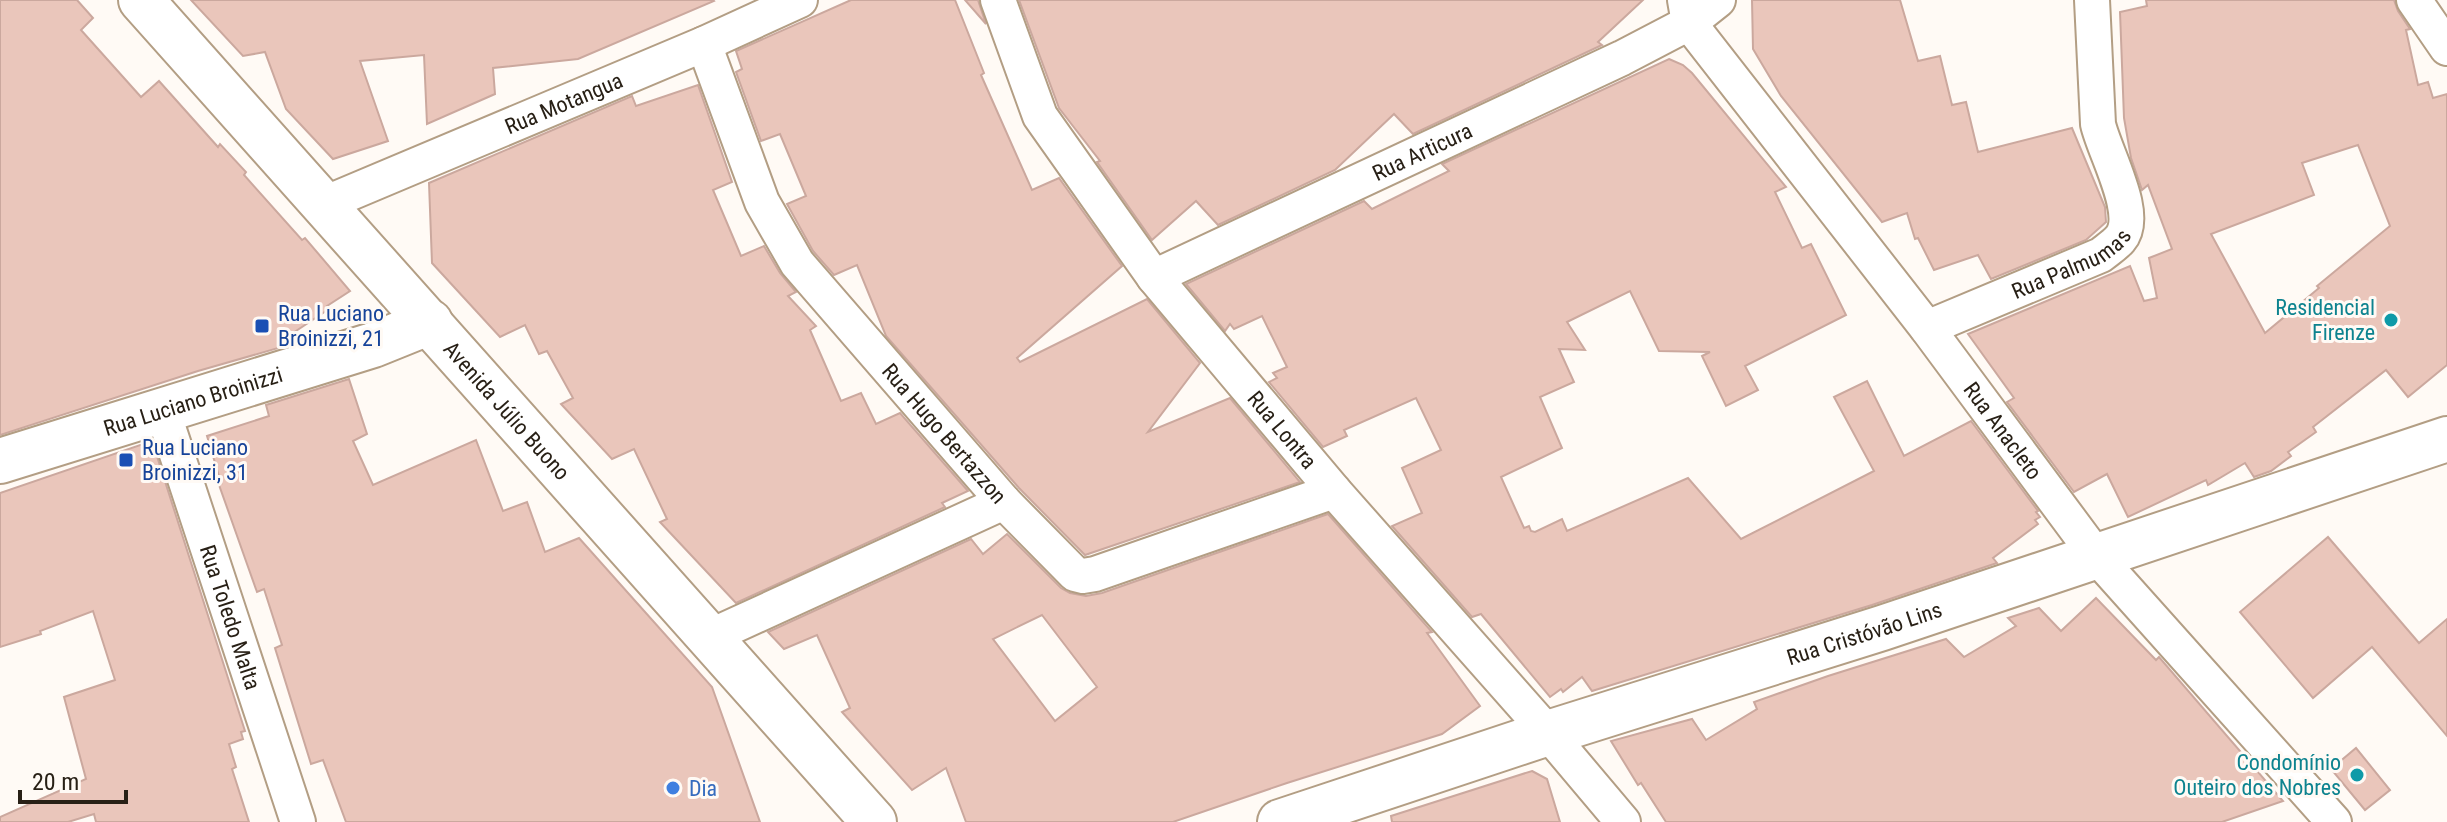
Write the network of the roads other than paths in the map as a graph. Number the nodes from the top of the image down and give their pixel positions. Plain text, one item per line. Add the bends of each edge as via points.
1 (141, 0) edge
2 (800, 0) edge
3 (998, 0) edge
4 (1718, 0) edge
5 (2092, 0) edge
6 (2414, 0) edge
7 (1687, 12) edge
8 (704, 44) junction
9 (2447, 48) edge
10 (324, 204) junction
11 (1154, 277) junction
12 (430, 322) junction
13 (1927, 328) junction
14 (163, 412) junction
15 (2447, 439) edge
16 (0, 461) edge
17 (1334, 491) junction
18 (1004, 502) junction
19 (2097, 557) junction
20 (709, 637) junction
21 (1548, 733) junction
22 (298, 822) edge
23 (874, 822) edge
24 (1280, 822) edge
25 (1623, 822) edge
26 (2334, 822) edge

1 - 10 street, Avenida Júlio Buono
2 - 8 street, Rua Motangua
3 - 11 street, Rua Lontra via 1040,116
4 - 7 street, Rua Articura
5 - 13 street, Rua Palmumas via 2098,124 2126,205 2128,223 2122,237 2101,255
6 - 9 street
7 - 11 street, Rua Articura via 1622,58
7 - 13 street, Rua Anacleto
8 - 10 street, Rua Motangua
8 - 18 street, Rua Hugo Bertazzon via 762,202 797,263
10 - 12 street, Avenida Júlio Buono
11 - 17 street, Rua Lontra
12 - 14 street, Rua Luciano Broinizzi
12 - 20 street, Avenida Júlio Buono
13 - 19 street, Rua Anacleto
14 - 16 street, Rua Luciano Broinizzi
14 - 22 street, Rua Toledo Malta
15 - 19 street, Rua Cristóvão Lins
17 - 18 street, Rua Hugo Bertazzon via 1083,576 1066,567
17 - 21 street, Rua Lontra
18 - 20 street
19 - 21 street, Rua Cristóvão Lins
19 - 26 street, Rua Anacleto
20 - 23 street, Avenida Júlio Buono
21 - 24 street, Rua Cristóvão Lins
21 - 25 street, Rua Lontra

